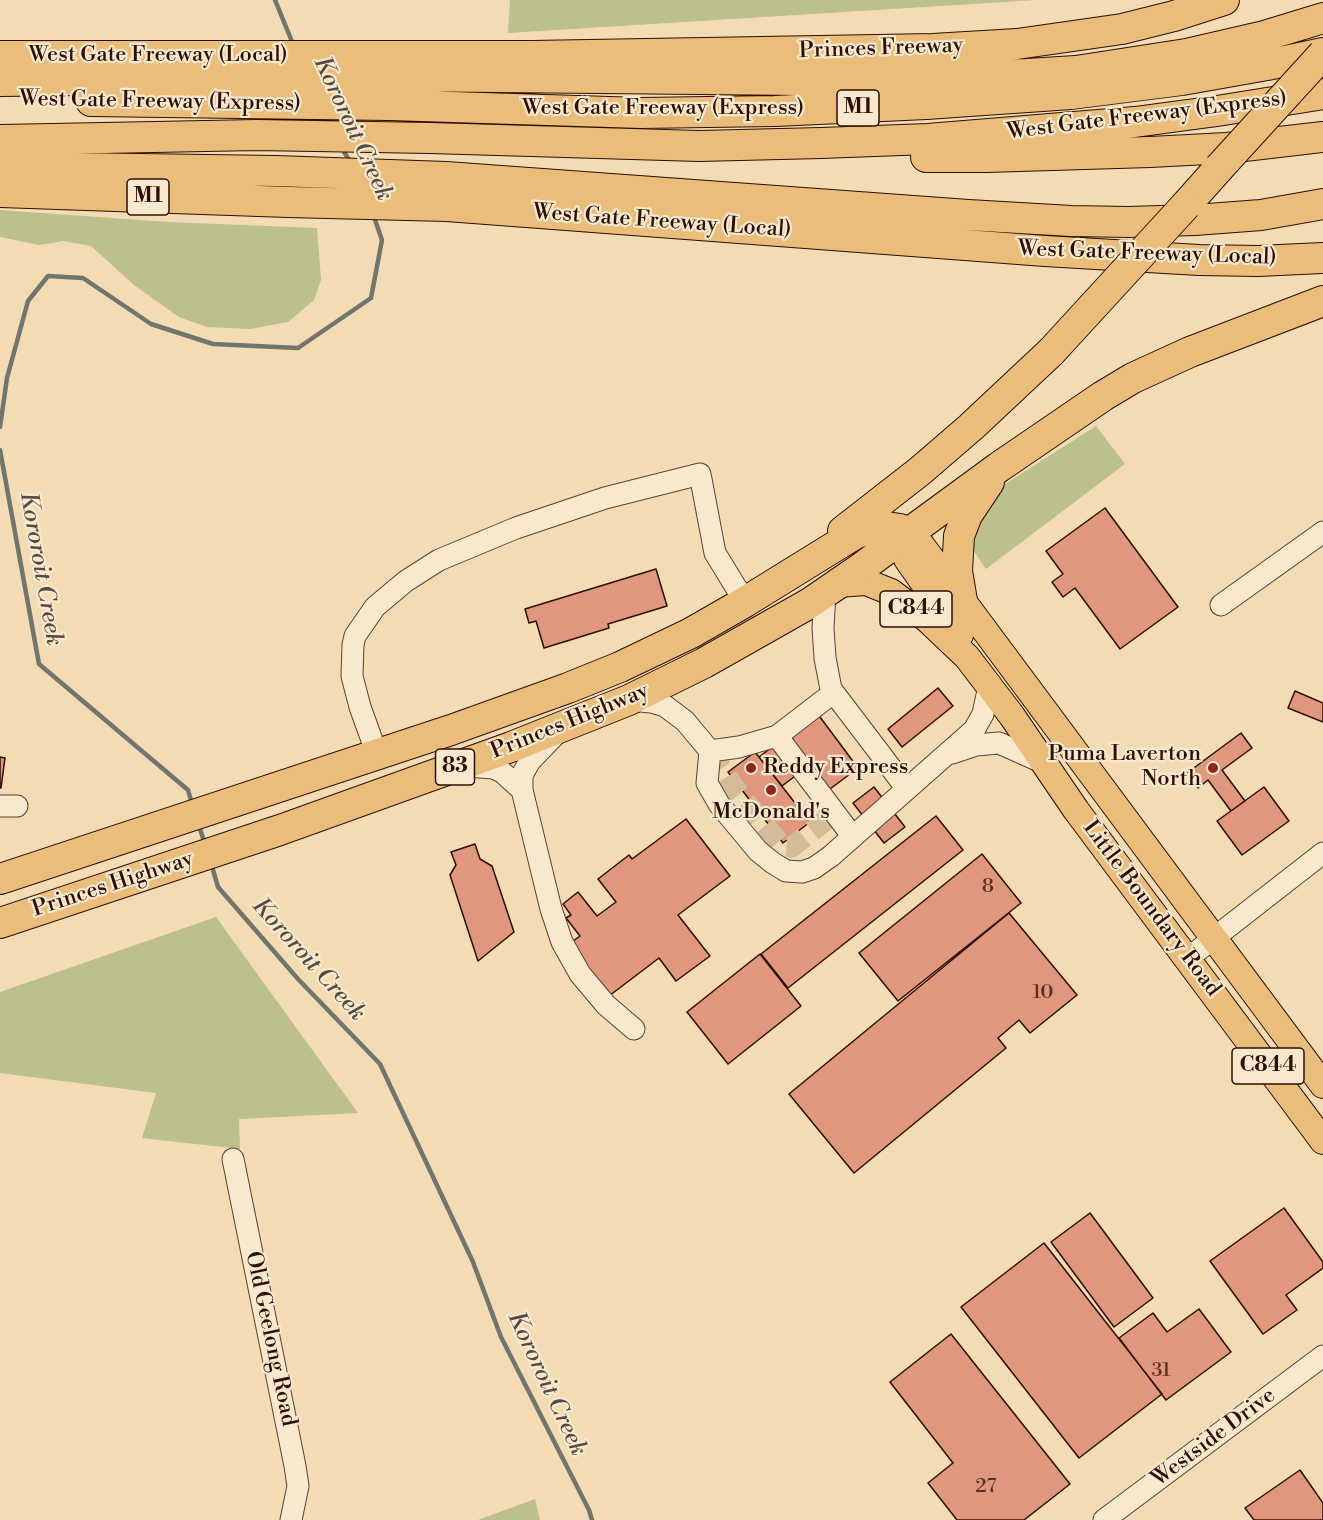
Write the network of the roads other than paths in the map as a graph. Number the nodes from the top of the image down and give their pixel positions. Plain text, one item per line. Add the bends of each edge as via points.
1 (1224, 0) edge
2 (1323, 18) edge
3 (1323, 54) edge
4 (0, 56) edge
5 (532, 56) junction
6 (392, 66) junction
7 (1027, 74) junction
8 (234, 79) junction
9 (0, 81) edge
10 (1323, 94) edge
11 (0, 100) edge
12 (1323, 137) edge
13 (0, 140) edge
14 (699, 146) junction
15 (0, 167) edge
16 (0, 192) edge
17 (446, 192) junction
18 (1323, 204) edge
19 (1323, 258) edge
20 (1323, 301) edge
21 (1050, 352) junction
22 (999, 467) junction
23 (1323, 532) edge
24 (903, 534) junction
25 (798, 570) junction
26 (831, 588) junction
27 (962, 601) junction
28 (745, 602) junction
29 (1221, 605) dead end
30 (691, 633) junction
31 (724, 652) junction
32 (983, 678) junction
33 (833, 693) junction
34 (629, 700) junction
35 (565, 726) junction
36 (777, 736) junction
37 (710, 750) junction
38 (376, 754) junction
39 (944, 757) junction
40 (1047, 765) junction
41 (458, 766) junction
42 (907, 789) junction
43 (522, 790) junction
44 (853, 837) junction
45 (1323, 854) edge
46 (0, 879) edge
47 (0, 922) edge
48 (1214, 939) junction
49 (1187, 959) junction
50 (634, 1029) dead end
51 (1323, 1085) edge
52 (1323, 1141) edge
53 (233, 1159) dead end
54 (1323, 1356) edge
55 (291, 1520) edge
56 (1104, 1520) edge

1 - 5 highway, Princes Freeway / M1 via 1122,29 1017,44
2 - 7 highway via 1186,54 1112,67
3 - 8 highway, West Gate Freeway (Express) / M1 via 1182,80 1071,94 775,111 641,113 389,105
3 - 21 highway, bridge
4 - 8 highway, West Gate Freeway (Local) / M1
5 - 6 highway, West Gate Freeway (Local) / M1
5 - 7 highway
6 - 7 highway via 801,80
6 - 8 highway, West Gate Freeway (Local) / M1
8 - 9 highway
8 - 11 highway, West Gate Freeway (Express) / M1
10 - 14 highway, West Gate Freeway (Express) / M1 via 1066,129 928,139
12 - 14 highway via 1227,148 986,157 819,156
13 - 14 highway, West Gate Freeway (Express) / M1 via 257,135
15 - 17 highway via 276,171
16 - 17 highway, West Gate Freeway (Local) / M1 via 288,202
17 - 18 highway via 1128,222 1261,214
17 - 19 highway, West Gate Freeway (Local) / M1 via 1045,251 1199,260
20 - 22 highway, Princes Highway via 1190,351 1133,378
21 - 24 highway via 1025,396 913,502
21 - 25 highway via 965,433
22 - 24 highway, Princes Highway
22 - 27 highway via 971,507 959,536 957,571
23 - 29 street
24 - 25 highway via 883,526 866,529
24 - 26 highway, Princes Highway / 83
24 - 27 main road, Little Boundary Road / C844 via 922,546
24 - 32 main road, C844 via 908,559 962,639
25 - 28 highway, Princes Highway / 83
26 - 31 highway, Princes Highway / 83
26 - 32 main road, Little Boundary Road / C844 via 869,583 898,596 937,628
26 - 33 street via 823,618 828,681
27 - 48 main road, Little Boundary Road / C844
28 - 30 highway, Princes Highway / 83
28 - 38 street via 715,553 700,474 605,498 516,528 440,560 406,581 375,607 355,636 352,676
30 - 31 highway via 717,635
30 - 38 highway, Princes Highway / 83 via 588,680
31 - 34 highway, Princes Highway / 83
32 - 39 street via 985,709 979,722
32 - 40 main road, Little Boundary Road / C844
33 - 36 street
33 - 42 street
34 - 35 highway, Princes Highway / 83
34 - 37 street via 671,709
35 - 41 highway, Princes Highway / 83
35 - 43 street via 530,761 522,775
36 - 37 street
36 - 44 street
37 - 44 street via 707,783 719,804 758,851 786,871 814,868
38 - 46 highway, Princes Highway / 83
39 - 40 street via 969,746 996,742
39 - 42 street
40 - 49 main road, Little Boundary Road / C844
41 - 43 street via 493,768
41 - 47 highway, Princes Highway / 83 via 280,830
42 - 44 street
43 - 50 street via 562,942 580,974 606,1005
45 - 48 street
48 - 49 street
48 - 51 main road, Little Boundary Road / C844
49 - 52 main road, Little Boundary Road / C844
53 - 55 street, Old Geelong Road via 295,1466 298,1486
54 - 56 street, Westside Drive

